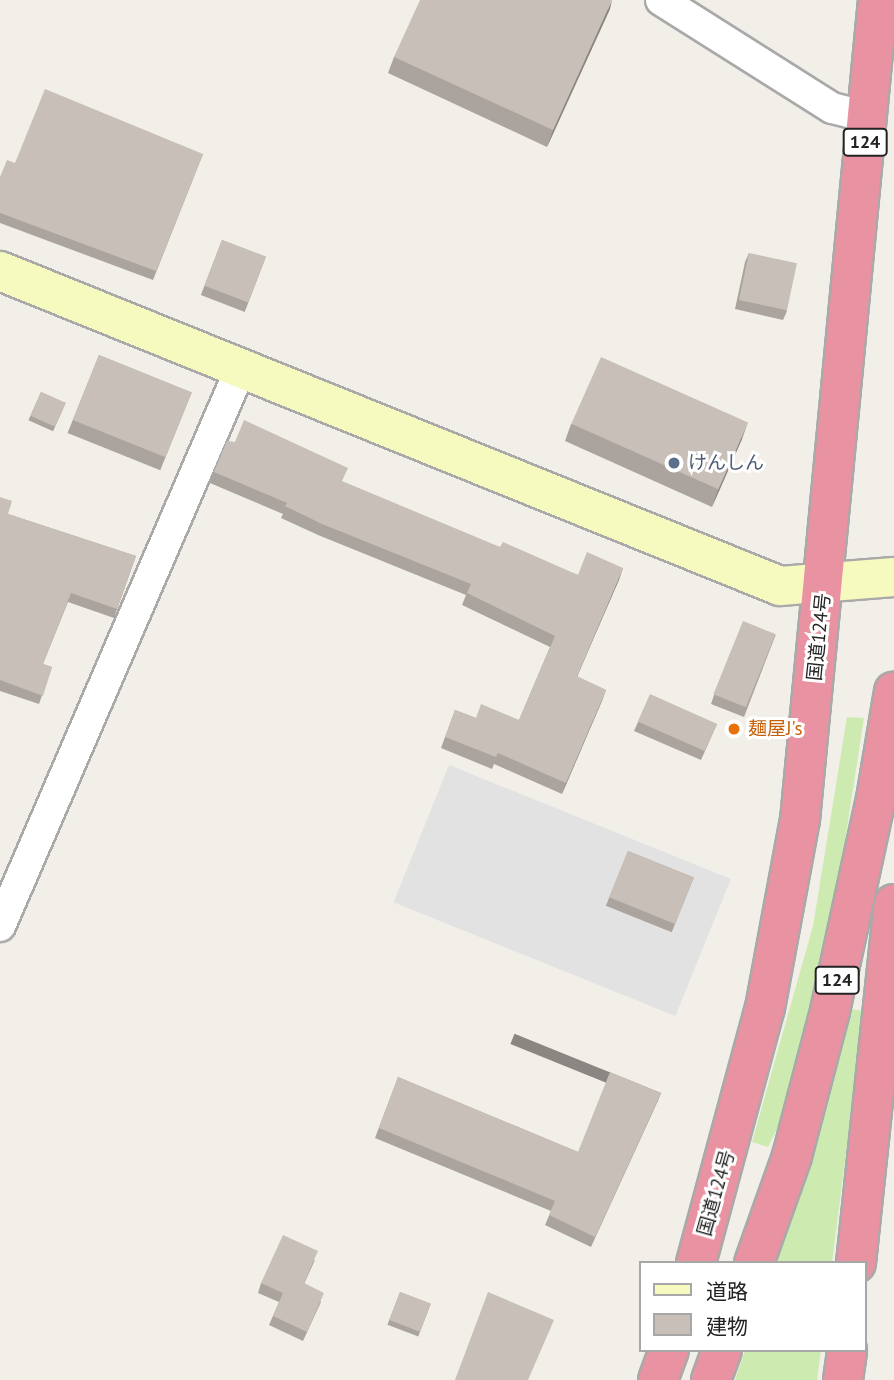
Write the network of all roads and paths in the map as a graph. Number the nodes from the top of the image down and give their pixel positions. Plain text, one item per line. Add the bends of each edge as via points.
1 (661, 0) edge
2 (878, 0) edge
3 (867, 117) junction
4 (0, 271) edge
5 (240, 370) junction
6 (894, 576) edge
7 (824, 583) junction
8 (894, 691) edge
9 (894, 904) edge
10 (0, 926) edge
11 (697, 1261) edge
12 (755, 1261) edge
13 (856, 1261) edge
14 (668, 1352) edge
15 (680, 1352) edge
16 (721, 1352) edge
17 (847, 1352) edge
18 (658, 1380) edge
19 (688, 1380) edge
20 (711, 1380) edge
21 (844, 1380) edge

1 - 3 street via 832,108
2 - 3 highway, 国道124号 / 124
3 - 7 highway, 国道124号 / 124
4 - 5 street
5 - 7 street via 744,573 780,586
5 - 10 street
6 - 7 street
7 - 11 highway, 国道124号 / 124 via 800,820 765,1008
8 - 12 highway, 124 via 876,799 830,1011 792,1156
9 - 13 highway, 124
14 - 18 highway
15 - 19 highway
16 - 20 highway
17 - 21 highway

